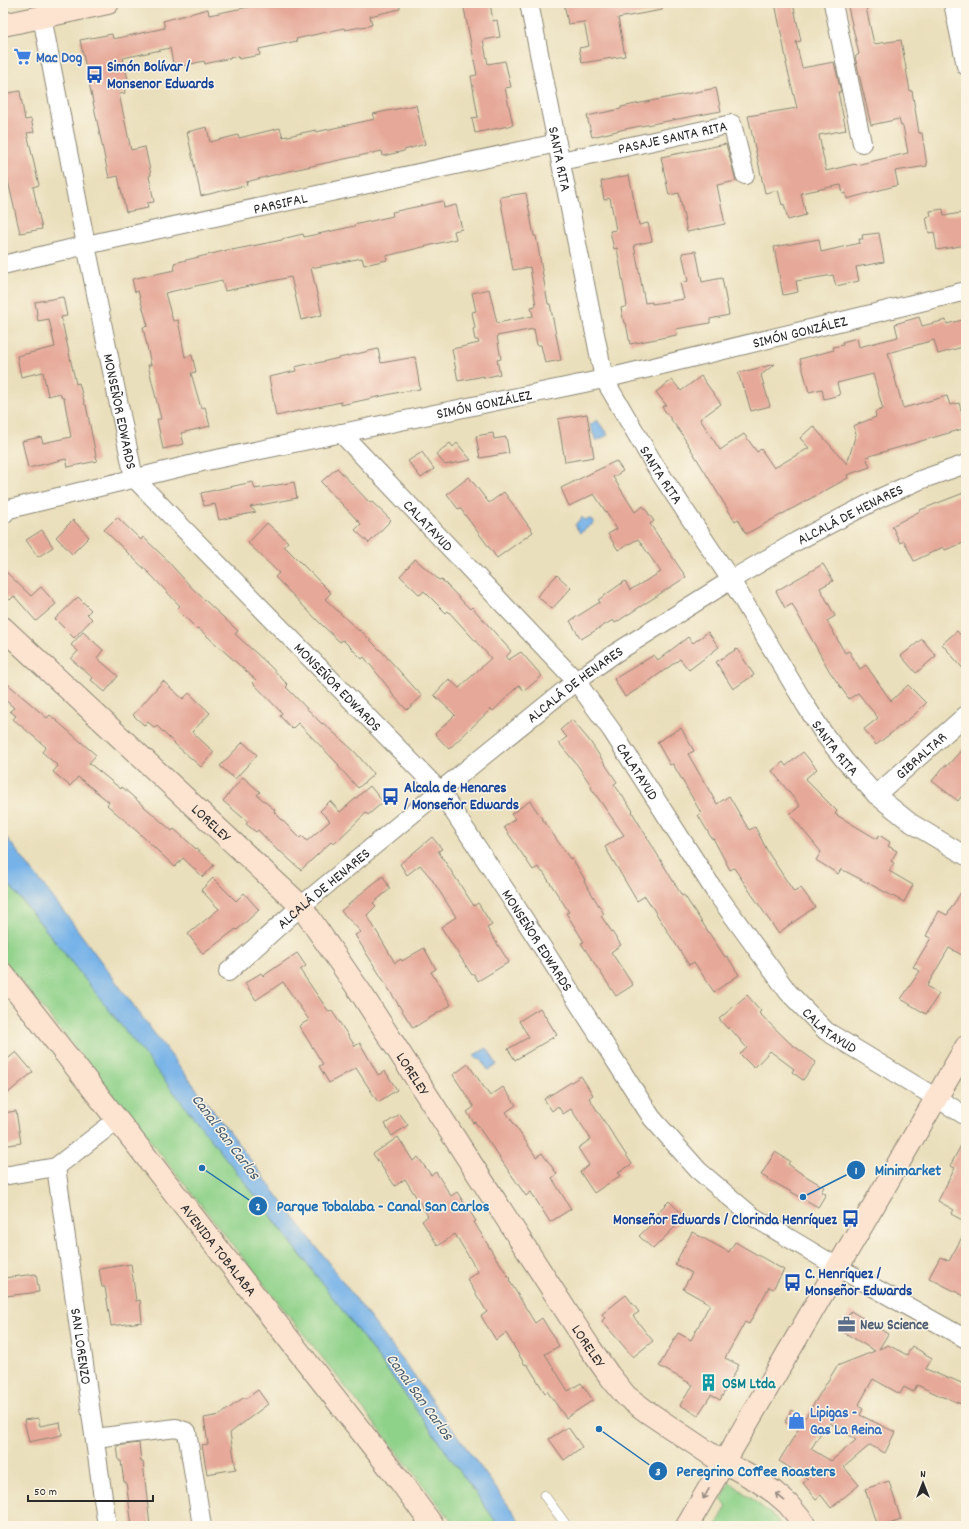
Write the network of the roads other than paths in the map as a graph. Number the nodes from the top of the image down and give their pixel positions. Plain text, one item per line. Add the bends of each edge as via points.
1 (108, 3) edge
2 (529, 3) edge
3 (833, 3) edge
4 (953, 3) edge
5 (40, 10) edge
6 (3, 25) edge
7 (966, 66) edge
8 (557, 143) junction
9 (862, 143) dead end
10 (561, 161) junction
11 (745, 175) dead end
12 (86, 245) junction
13 (3, 265) edge
14 (966, 291) edge
15 (604, 379) junction
16 (341, 433) junction
17 (966, 464) edge
18 (134, 478) junction
19 (3, 515) edge
20 (731, 580) junction
21 (3, 628) edge
22 (576, 681) junction
23 (966, 715) edge
24 (440, 791) junction
25 (876, 795) junction
26 (966, 856) edge
27 (302, 906) junction
28 (228, 972) dead end
29 (3, 974) edge
30 (966, 1047) edge
31 (936, 1098) junction
32 (966, 1116) edge
33 (117, 1120) junction
34 (56, 1167) junction
35 (3, 1176) edge
36 (839, 1268) junction
37 (966, 1339) edge
38 (95, 1438) junction
39 (724, 1463) junction
40 (544, 1495) dead end
41 (107, 1526) edge
42 (202, 1526) edge
43 (433, 1526) edge
44 (567, 1526) edge
45 (688, 1526) edge
46 (806, 1526) edge

1 - 5 street
2 - 8 street, SANTA RITA
3 - 9 street
4 - 7 street
5 - 6 street
5 - 12 street, MONSEÑOR EDWARDS
8 - 10 street, SANTA RITA
8 - 12 street, PARSIFAL
10 - 11 street, PASAJE SANTA RITA via 732,124
10 - 15 street, SANTA RITA
12 - 13 street, PARSIFAL
12 - 18 street, MONSEÑOR EDWARDS
14 - 15 street, SIMÓN GONZÁLEZ
15 - 16 street, SIMÓN GONZÁLEZ
15 - 20 street, SANTA RITA via 654,464
16 - 18 street, SIMÓN GONZÁLEZ
16 - 22 street, CALATAYUD
17 - 20 street, ALCALÁ DE HENARES via 882,496
18 - 19 street, SIMÓN GONZÁLEZ via 9,509
18 - 24 street, MONSEÑOR EDWARDS
20 - 22 street, ALCALÁ DE HENARES
20 - 25 street, SANTA RITA via 809,712 845,761
21 - 27 street, LORELEY
22 - 24 street, ALCALÁ DE HENARES
22 - 31 street, CALATAYUD via 612,731 714,890 788,992 826,1031
23 - 25 street, GIBRALTAR
24 - 27 street, ALCALÁ DE HENARES
24 - 36 street, MONSEÑOR EDWARDS via 652,1118 698,1170 752,1216
25 - 26 street, SANTA RITA via 912,823
27 - 28 street, ALCALÁ DE HENARES
27 - 39 street, LORELEY via 609,1375 626,1396
29 - 33 street, AVENIDA TOBALABA
30 - 31 street
31 - 32 street, CALATAYUD
31 - 36 street
33 - 34 street
33 - 43 street, AVENIDA TOBALABA
34 - 35 street
34 - 38 street, SAN LORENZO
36 - 37 street, MONSEÑOR EDWARDS
36 - 39 street
38 - 41 street, SAN LORENZO
38 - 42 street via 176,1428 187,1432
39 -> 45 street
46 -> 39 street, LORELEY via 774,1492
40 - 44 lane

